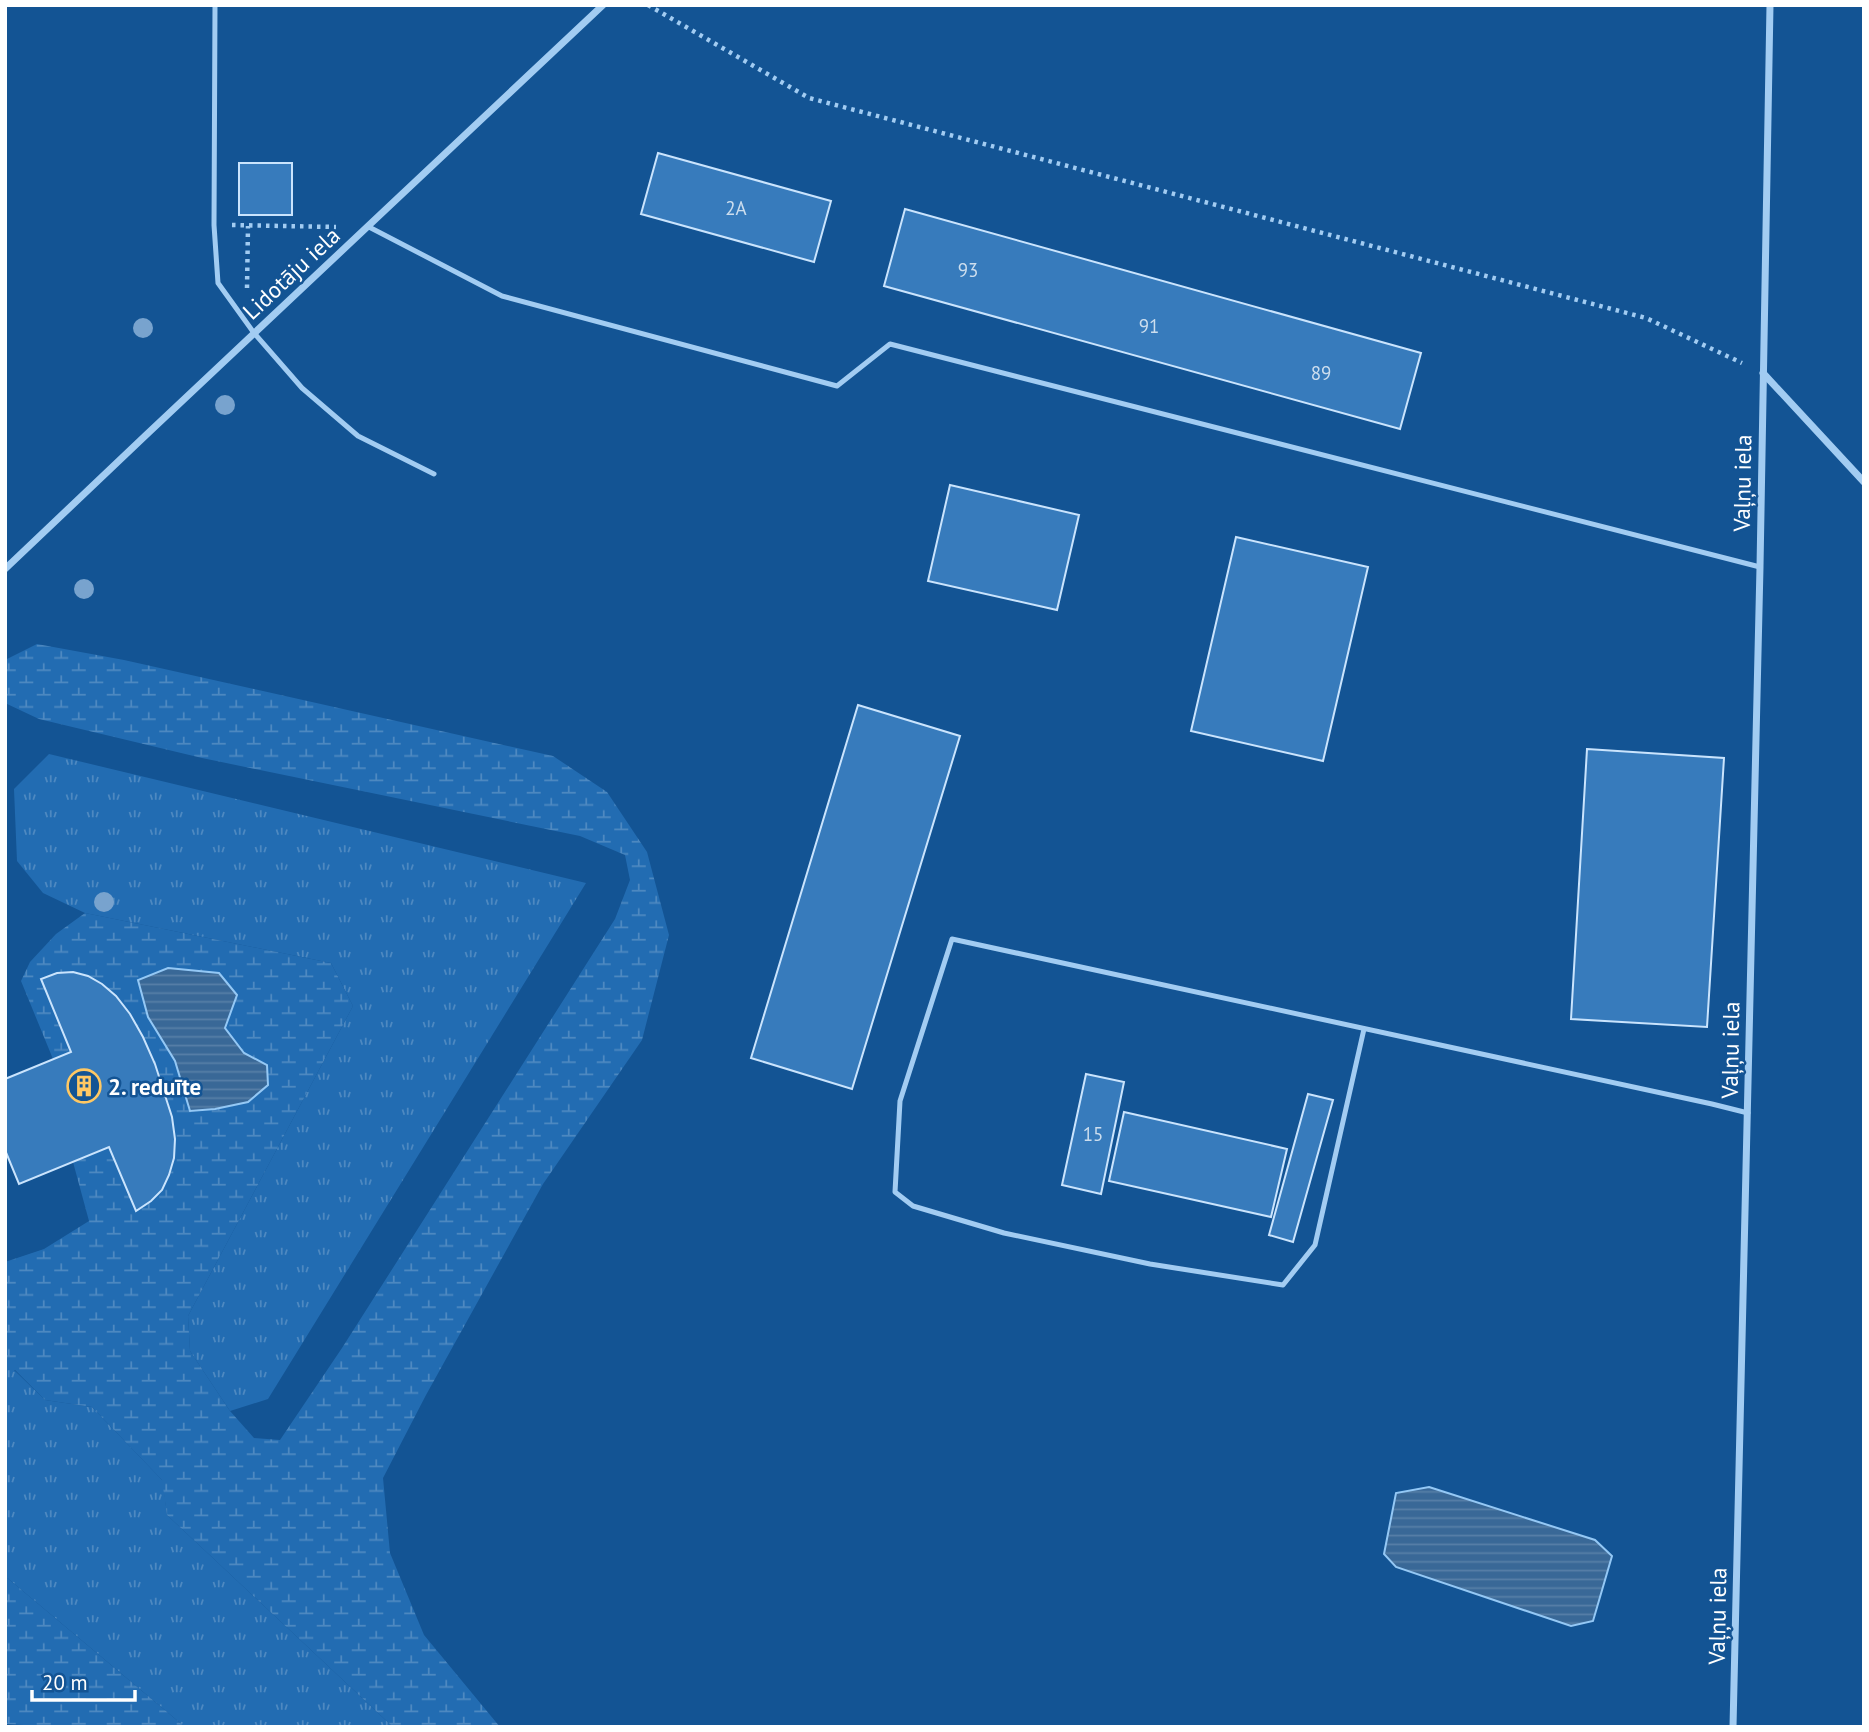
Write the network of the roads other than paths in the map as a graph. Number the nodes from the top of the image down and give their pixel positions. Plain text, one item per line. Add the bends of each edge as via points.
1 (215, 5) edge
2 (603, 5) edge
3 (1770, 5) edge
4 (369, 227) junction
5 (254, 333) junction
6 (1763, 373) junction
7 (434, 474) dead end
8 (1864, 482) edge
9 (1760, 567) junction
10 (5, 569) edge
11 (1364, 1029) junction
12 (1748, 1113) junction
13 (1734, 1727) edge

1 - 5 lane via 218,283
2 - 4 street, Lidotāju iela
3 - 6 street, Vaļņu iela
4 - 5 street, Lidotāju iela
4 - 9 lane via 502,296 837,386 890,345
5 - 7 lane via 302,388 358,436
5 - 10 street, Lidotāju iela
6 - 8 street
6 - 9 street, Vaļņu iela
9 - 12 street, Vaļņu iela
11 - 11 lane via 1315,1245 1283,1284 1150,1264 1004,1233 913,1206 895,1192 900,1101 952,939
11 - 12 lane
12 - 13 street, Vaļņu iela

